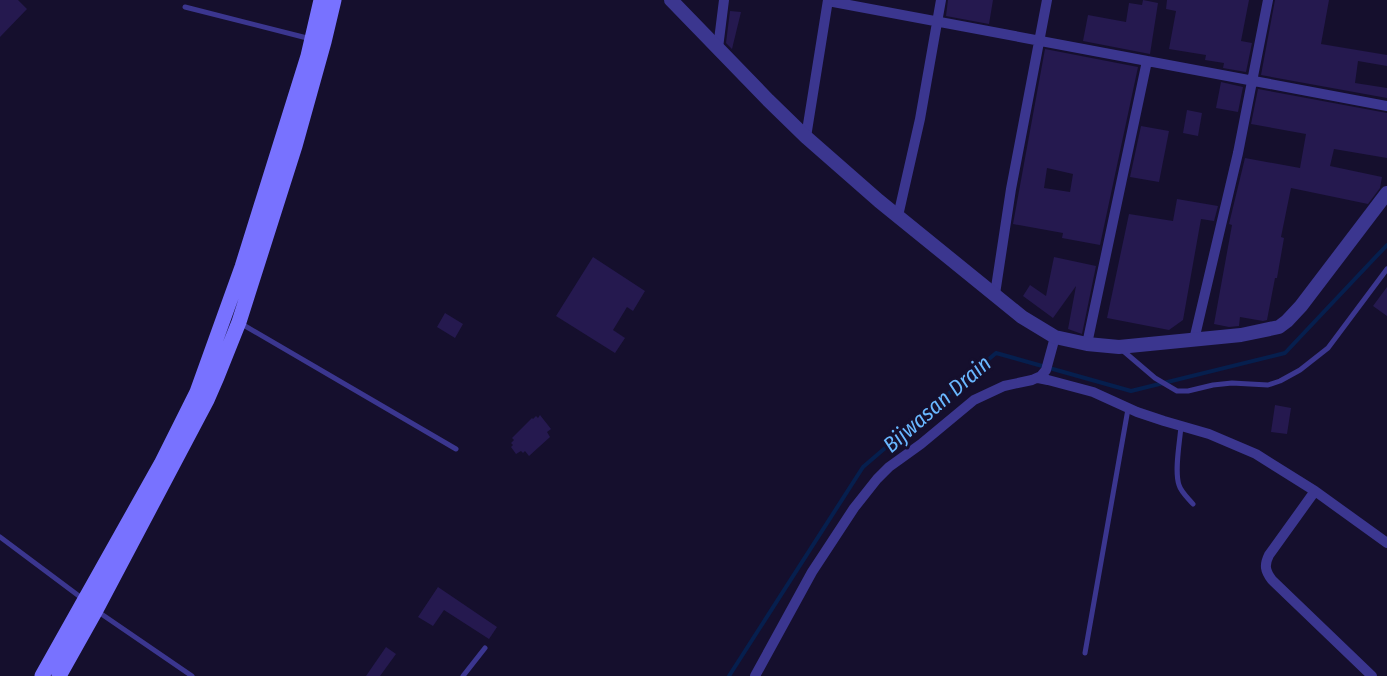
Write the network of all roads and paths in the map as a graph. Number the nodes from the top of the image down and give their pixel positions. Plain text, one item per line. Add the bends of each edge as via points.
1 (321, 0) edge
2 (334, 0) edge
3 (671, 0) edge
4 (724, 0) edge
5 (940, 0) edge
6 (1047, 0) edge
7 (1268, 0) edge
8 (828, 1) edge
9 (185, 7) dead end
10 (936, 22) junction
11 (312, 39) junction
12 (1039, 40) junction
13 (718, 48) junction
14 (1147, 61) junction
15 (1251, 81) junction
16 (1387, 106) edge
17 (806, 137) junction
18 (1387, 193) edge
19 (898, 216) junction
20 (1387, 269) edge
21 (995, 294) junction
22 (239, 322) junction
23 (1054, 340) junction
24 (1194, 340) junction
25 (1087, 344) junction
26 (1119, 348) junction
27 (1044, 376) junction
28 (1128, 408) junction
29 (1181, 426) junction
30 (456, 449) dead end
31 (1315, 491) junction
32 (1193, 504) dead end
33 (0, 537) edge
34 (1387, 543) edge
35 (90, 605) junction
36 (485, 648) dead end
37 (1085, 653) dead end
38 (42, 676) edge
39 (59, 676) edge
40 (192, 676) edge
41 (463, 676) edge
42 (755, 676) edge
43 (1372, 676) edge

1 - 11 main road
2 - 22 main road via 296,146
3 - 13 street
4 - 13 street
5 - 10 street
6 - 12 street
7 - 15 street
8 - 10 street
8 - 17 street
9 - 11 lane
10 - 12 street
10 - 19 street
11 - 35 main road via 242,267 197,392
12 - 14 street
12 - 21 street
13 - 17 street
14 - 15 street
14 - 25 street
15 - 16 street
15 - 24 street
17 - 19 street
18 - 24 street via 1287,321 1266,331
19 - 21 street
20 - 26 lane via 1328,348 1289,377 1269,385 1224,384 1177,391
21 - 23 street
22 - 30 lane
22 - 35 main road via 207,400
23 - 25 street
23 - 27 street
24 - 26 street
25 - 26 street
27 - 28 street
27 - 42 street via 1004,386 974,400 877,479 812,572
28 - 29 street
28 - 37 lane
29 - 31 street via 1256,454
29 - 32 lane via 1178,483
31 - 34 street
31 - 43 street via 1269,555 1267,574
33 - 35 lane
35 - 38 main road
35 - 39 main road
35 - 40 lane
36 - 41 lane

